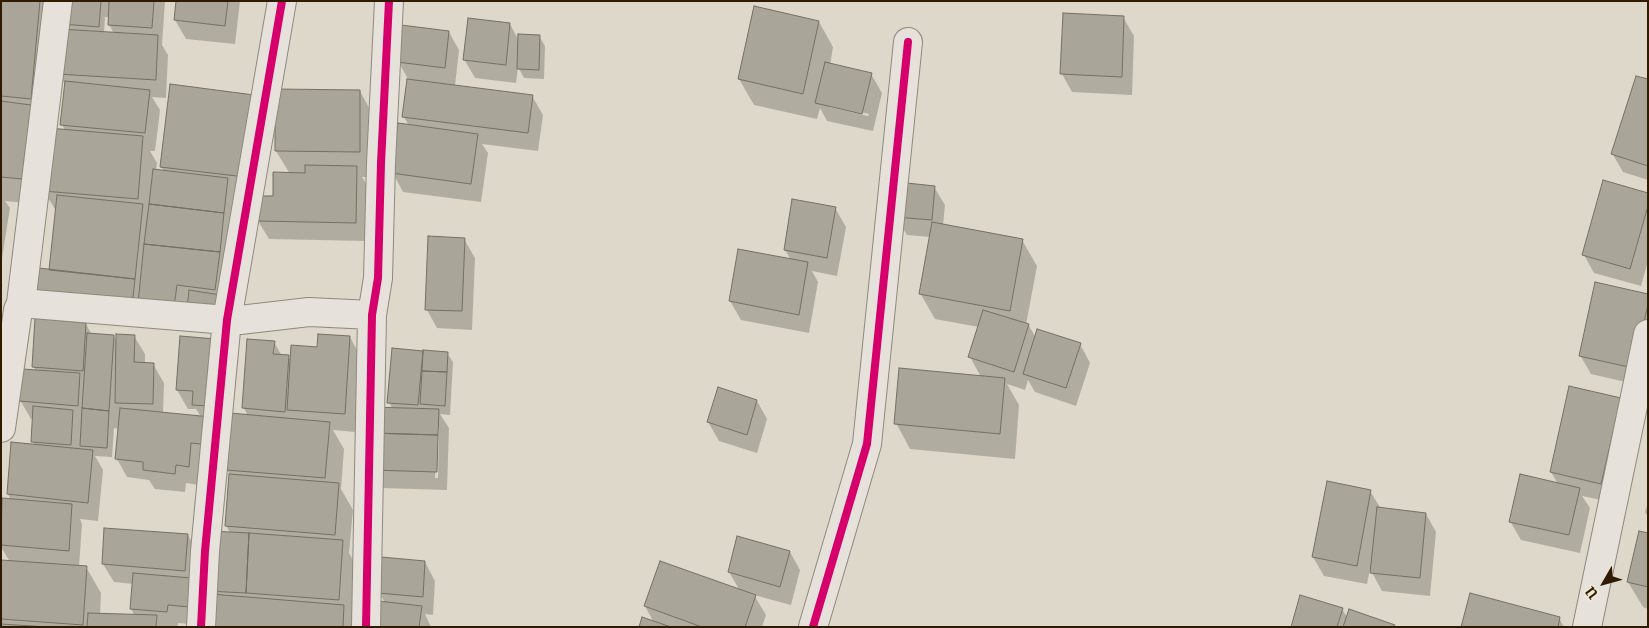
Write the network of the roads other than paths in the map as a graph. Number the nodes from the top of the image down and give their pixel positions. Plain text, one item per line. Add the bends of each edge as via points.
1 (58, 1) edge
2 (282, 1) edge
3 (389, 1) edge
4 (908, 42) dead end
5 (13, 307) edge
6 (372, 315) junction
7 (228, 320) junction
8 (1648, 334) edge
9 (1, 428) edge
10 (201, 627) edge
11 (366, 627) edge
12 (813, 627) edge
13 (1587, 627) edge

1 - 5 street
2 - 7 street
3 - 6 street via 378,278
4 - 12 street via 867,444
5 - 7 street
5 - 9 street
6 - 7 street via 309,312
6 - 11 street
7 - 10 street via 205,551
8 - 13 street

